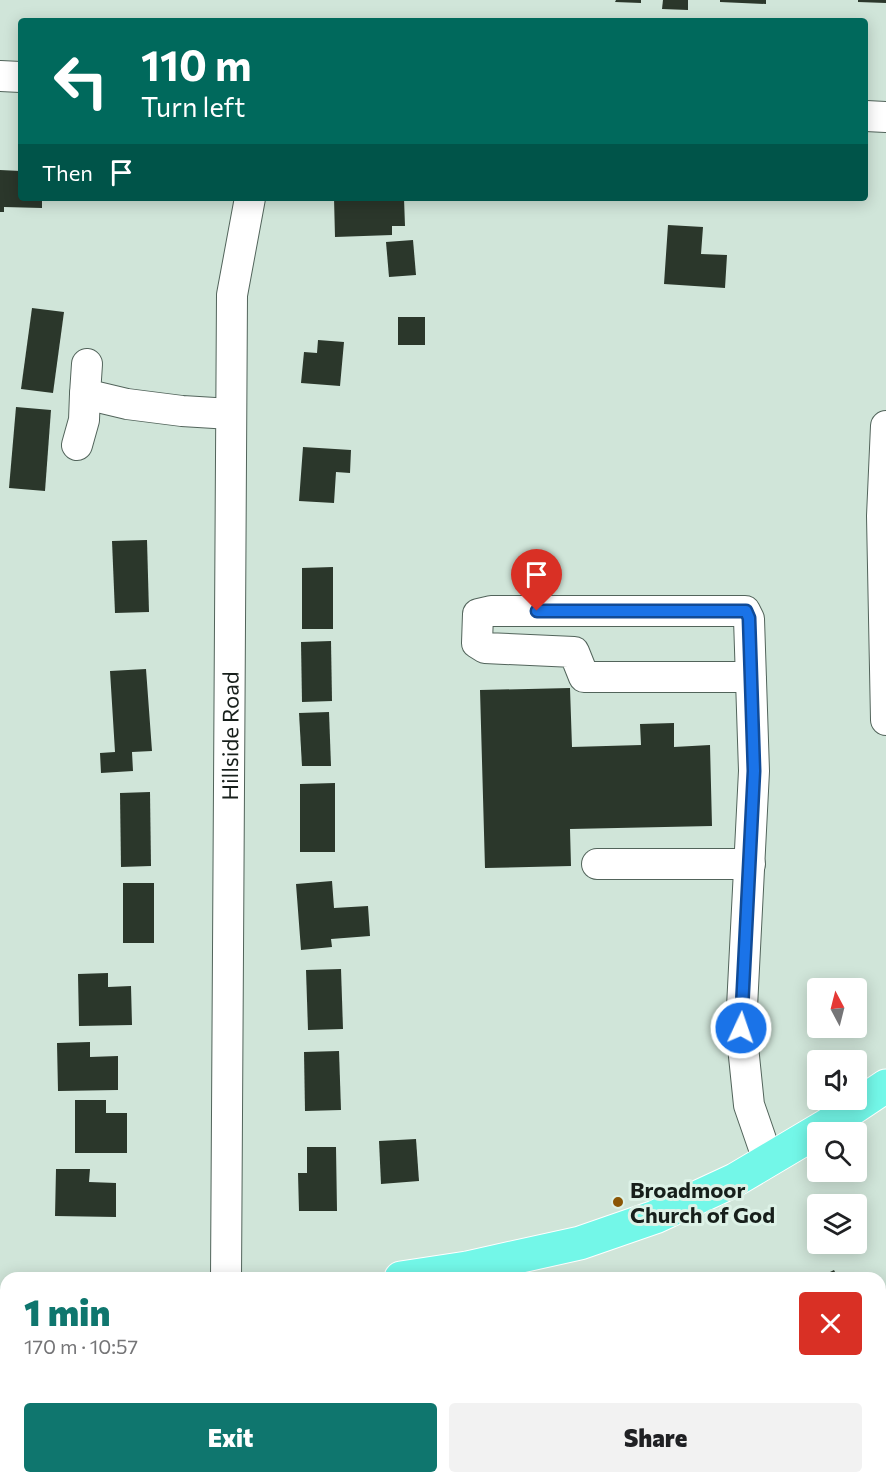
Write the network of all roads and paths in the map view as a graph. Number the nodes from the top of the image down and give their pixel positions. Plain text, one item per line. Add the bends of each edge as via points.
1 (0, 76) edge
2 (18, 77) edge
3 (868, 116) edge
4 (886, 117) edge
5 (249, 201) edge
6 (87, 364) dead end
7 (85, 394) junction
8 (231, 414) junction
9 (886, 426) edge
10 (77, 446) dead end
11 (751, 677) junction
12 (886, 720) edge
13 (597, 864) dead end
14 (750, 864) junction
15 (886, 1086) edge
16 (768, 1160) junction
17 (226, 1272) edge
18 (441, 1272) edge

1 - 2 street
3 - 4 street
5 - 8 street, Hillside Road via 232,295
6 - 7 street
7 - 8 street via 126,404
7 - 10 street
8 - 17 street, Hillside Road
9 - 12 street via 882,516
11 - 11 street via 746,611 478,614 477,643 485,648 574,652 584,677
11 - 14 street via 754,771
13 - 14 street
14 - 16 street via 741,1028 749,1105
15 - 16 main road
16 - 18 main road via 655,1217 580,1243

